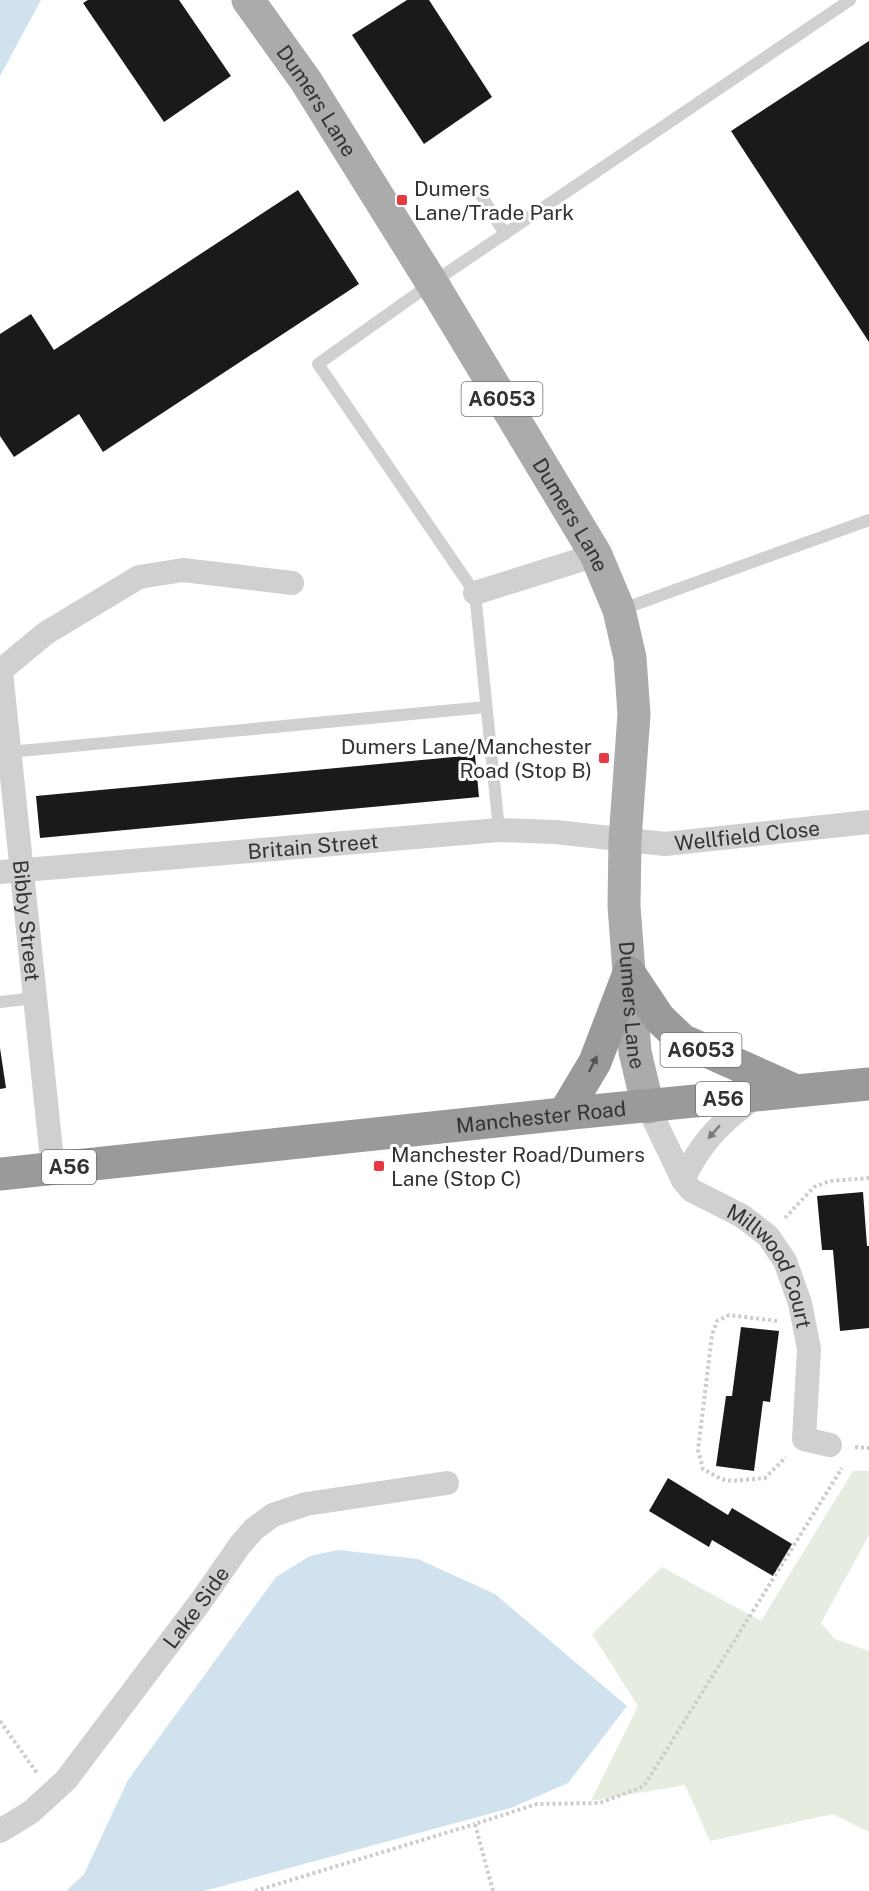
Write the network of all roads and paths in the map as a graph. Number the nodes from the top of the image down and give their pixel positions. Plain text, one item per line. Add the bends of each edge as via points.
1 (248, 0) edge
2 (850, 0) edge
3 (478, 190) dead end
4 (505, 234) junction
5 (432, 283) junction
6 (869, 520) edge
7 (596, 555) junction
8 (292, 583) dead end
9 (475, 593) junction
10 (619, 610) junction
11 (1, 672) edge
12 (486, 707) junction
13 (9, 752) junction
14 (869, 822) edge
15 (498, 830) junction
16 (625, 840) junction
17 (11, 871) edge
18 (629, 973) junction
19 (35, 998) junction
20 (0, 1002) edge
21 (869, 1084) edge
22 (799, 1092) junction
23 (758, 1095) junction
24 (648, 1107) junction
25 (564, 1114) junction
26 (53, 1169) junction
27 (0, 1174) edge
28 (869, 1178) edge
29 (683, 1180) junction
30 (768, 1236) junction
31 (804, 1324) junction
32 (804, 1439) junction
33 (855, 1447) dead end
34 (839, 1451) joint
35 (843, 1467) dead end
36 (447, 1483) dead end
37 (0, 1721) edge
38 (51, 1793) junction
39 (475, 1824) junction
40 (0, 1831) edge
41 (255, 1891) edge
42 (493, 1891) edge

1 - 5 main road, Dumers Lane / A6053 via 306,81
2 - 4 lane
3 - 4 lane
4 - 5 lane
5 - 7 main road, Dumers Lane / A6053
5 - 9 lane via 318,364
6 - 10 lane
7 - 9 street
7 - 10 main road, Dumers Lane / A6053
8 - 11 street via 183,570 139,577 46,633
9 - 12 lane
10 - 16 main road, Dumers Lane / A6053 via 630,658 634,714
11 - 13 street, Bibby Street
12 - 13 lane
12 - 15 lane
13 - 17 street, Bibby Street
14 - 16 street, Wellfield Close via 665,844
15 - 16 street, Britain Street
15 - 17 street, Britain Street
16 - 18 main road, Dumers Lane / A6053
17 - 19 street, Bibby Street
18 - 22 highway, A6053 via 659,1018 682,1040
18 - 24 main road, Dumers Lane / A6053 via 635,1052
25 -> 18 highway via 595,1062
19 - 20 lane
19 - 26 street, Bibby Street
21 - 22 highway, Manchester Road / A56
22 - 23 highway, Manchester Road / A56
23 - 24 highway, Manchester Road / A56
23 -> 29 street via 729,1115 694,1155
24 - 25 highway, Manchester Road / A56
24 - 29 street, Millwood Court
25 - 26 highway, Manchester Road / A56
26 - 27 highway, Manchester Road / A56
28 - 30 path via 830,1181 814,1187
29 - 30 street, Millwood Court via 691,1190 742,1216
30 - 31 street, Millwood Court via 785,1261
31 - 32 street, Millwood Court via 809,1349
31 - 32 path via 729,1316 717,1321 698,1450 703,1469 721,1479 765,1478
32 - 34 street
33 - 34 path
35 - 39 path via 644,1786 600,1803 537,1804
36 - 38 street, Lake Side via 306,1504 273,1515 254,1529 105,1731
37 - 38 path
38 - 40 street, Lake Side via 31,1812
39 - 41 path
39 - 42 path

